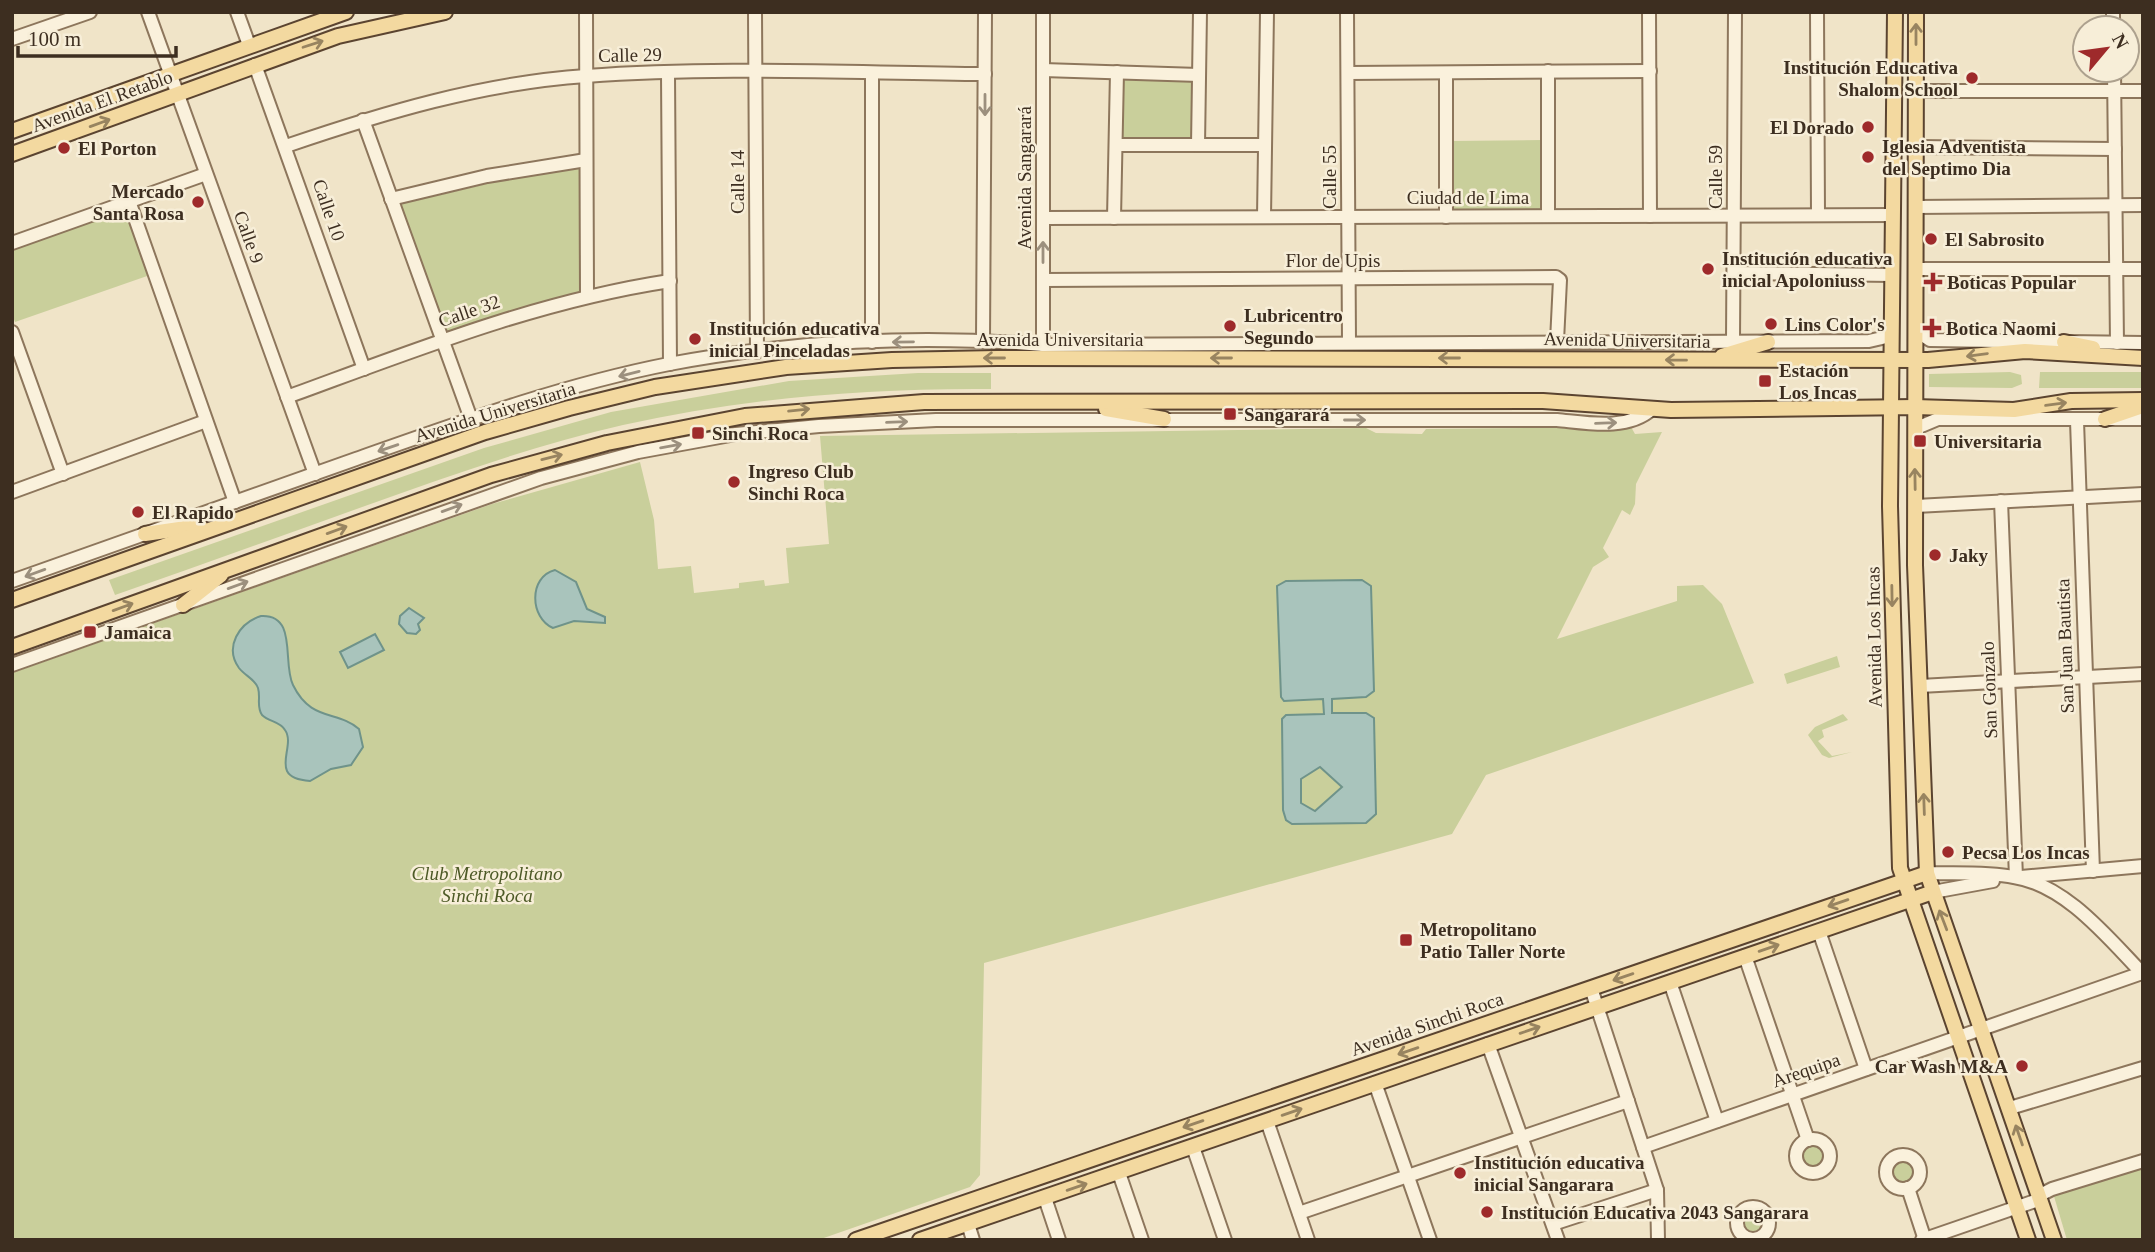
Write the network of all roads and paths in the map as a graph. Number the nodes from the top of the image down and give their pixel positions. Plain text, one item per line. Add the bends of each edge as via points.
1 (90, 12) edge
2 (148, 12) edge
3 (237, 12) edge
4 (346, 12) edge
5 (445, 12) edge
6 (586, 12) edge
7 (755, 12) edge
8 (985, 12) edge
9 (1043, 12) edge
10 (1200, 12) edge
11 (1267, 12) edge
12 (1347, 12) edge
13 (1649, 12) edge
14 (1735, 12) edge
15 (1817, 12) edge
16 (1895, 12) edge
17 (1916, 12) edge
18 (64, 17) edge
19 (12, 39) edge
20 (249, 45) junction
21 (255, 65) junction
22 (1043, 70) junction
23 (1548, 71) junction
24 (1650, 71) junction
25 (755, 72) junction
26 (1117, 72) junction
27 (872, 73) junction
28 (1348, 73) junction
29 (1446, 73) junction
30 (668, 74) junction
31 (985, 74) junction
32 (170, 75) junction
33 (1199, 75) junction
34 (586, 76) junction
35 (2114, 84) edge
36 (1916, 91) junction
37 (2114, 91) junction
38 (2143, 91) edge
39 (177, 95) junction
40 (363, 120) junction
41 (12, 131) edge
42 (1116, 145) junction
43 (1198, 145) junction
44 (1265, 145) junction
45 (286, 146) junction
46 (1916, 147) junction
47 (2115, 149) junction
48 (12, 154) edge
49 (586, 160) junction
50 (206, 174) junction
51 (1893, 196) junction
52 (391, 199) junction
53 (129, 201) junction
54 (1915, 202) junction
55 (2115, 205) junction
56 (2143, 205) edge
57 (1818, 215) junction
58 (1893, 215) junction
59 (1548, 216) junction
60 (1650, 216) junction
61 (1734, 216) junction
62 (1264, 217) junction
63 (1348, 217) junction
64 (1446, 217) junction
65 (1043, 218) junction
66 (1114, 218) junction
67 (12, 243) edge
68 (1915, 269) junction
69 (2116, 269) junction
70 (2143, 269) edge
71 (1734, 273) junction
72 (1892, 275) junction
73 (1043, 280) junction
74 (1349, 280) junction
75 (670, 281) junction
76 (587, 296) junction
77 (1915, 323) junction
78 (1892, 324) junction
79 (12, 332) edge
80 (443, 340) junction
81 (983, 341) junction
82 (1557, 341) junction
83 (1733, 341) junction
84 (872, 342) junction
85 (1349, 342) junction
86 (1768, 342) junction
87 (2064, 342) junction
88 (2117, 343) junction
89 (2143, 343) edge
90 (1043, 345) junction
91 (757, 352) junction
92 (2143, 357) edge
93 (1891, 359) junction
94 (1915, 360) junction
95 (1707, 361) junction
96 (670, 364) junction
97 (364, 369) junction
98 (287, 397) junction
99 (2143, 400) edge
100 (1084, 402) junction
101 (1915, 407) junction
102 (2143, 407) edge
103 (1891, 408) junction
104 (1651, 409) junction
105 (471, 419) junction
106 (1164, 419) junction
107 (2105, 419) junction
108 (2143, 419) edge
109 (206, 421) junction
110 (2077, 421) junction
111 (1915, 435) junction
112 (63, 474) junction
113 (315, 474) junction
114 (12, 492) edge
115 (2143, 494) edge
116 (2080, 497) junction
117 (2001, 501) junction
118 (234, 502) junction
119 (1916, 506) junction
120 (226, 524) junction
121 (145, 534) junction
122 (1891, 565) junction
123 (1916, 565) junction
124 (229, 569) junction
125 (12, 581) edge
126 (12, 600) edge
127 (183, 605) junction
128 (12, 646) edge
129 (12, 665) edge
130 (2143, 674) edge
131 (2086, 677) junction
132 (2008, 681) junction
133 (1920, 686) junction
134 (2142, 867) edge
135 (2093, 871) junction
136 (1927, 873) junction
137 (2016, 877) junction
138 (1903, 881) junction
139 (1933, 892) junction
140 (1909, 900) junction
141 (1819, 931) junction
142 (1745, 956) junction
143 (2142, 973) edge
144 (1670, 982) junction
145 (1591, 988) junction
146 (1597, 1007) junction
147 (1983, 1028) junction
148 (1959, 1037) junction
149 (1488, 1045) junction
150 (2143, 1068) edge
151 (1866, 1069) junction
152 (1375, 1083) junction
153 (1792, 1095) junction
154 (1628, 1101) junction
155 (2010, 1108) junction
156 (1267, 1121) junction
157 (1717, 1121) junction
158 (1521, 1137) junction
159 (1808, 1140) dead end
160 (1194, 1147) junction
161 (1643, 1147) junction
162 (2143, 1161) edge
163 (1119, 1172) junction
164 (1408, 1176) junction
165 (1908, 1188) dead end
166 (1657, 1190) junction
167 (996, 1192) junction
168 (2040, 1197) junction
169 (1045, 1198) junction
170 (2018, 1207) junction
171 (1005, 1211) junction
172 (1299, 1213) junction
173 (913, 1220) junction
174 (968, 1224) junction
175 (1553, 1224) junction
176 (1924, 1239) edge
177 (856, 1240) edge
178 (920, 1240) edge
179 (973, 1240) edge
180 (1059, 1240) edge
181 (1142, 1240) edge
182 (1225, 1240) edge
183 (1308, 1240) edge
184 (1430, 1240) edge
185 (1558, 1240) edge
186 (1658, 1240) edge
187 (2028, 1240) edge
188 (2054, 1240) edge

1 - 18 street
2 - 32 street, Calle 9
3 - 20 street
4 - 20 main road, Avenida El Retablo
21 -> 5 main road, Avenida El Retablo via 338,36
6 - 34 street
7 - 25 street, Calle 14
8 - 31 street, Avenida Sangarará
9 - 22 street, Avenida Sangarará
10 - 33 street
11 - 44 street
12 - 28 street, Calle 55
13 - 24 street
14 - 61 street, Calle 59
15 - 57 street
16 - 51 main road, Avenida Los Incas
36 -> 17 main road
18 - 19 street
20 - 32 main road, Avenida El Retablo
21 - 39 main road, Avenida El Retablo
21 - 45 street, Calle 10
22 - 26 street
22 - 65 street, Avenida Sangarará
23 - 24 street
23 - 29 street
23 - 59 street
24 - 60 street
25 - 27 street, Calle 29
25 - 30 street, Calle 29
25 - 91 street, Calle 14
26 - 33 street
26 - 42 street
27 - 31 street, Calle 29
27 - 84 street
28 - 29 street
28 - 63 street, Calle 55
29 - 64 street
30 - 34 street, Calle 29
30 - 75 street
31 -> 81 street, Avenida Sangarará
32 - 39 street, Calle 9
32 - 41 main road, Avenida El Retablo
33 - 43 street
34 - 40 street, Calle 29 via 466,94
34 - 49 street
35 - 37 street
36 - 37 street
36 - 46 main road
37 - 38 street
37 - 47 street
48 -> 39 main road, Avenida El Retablo
39 - 50 street, Calle 9
40 - 45 street, Calle 29
40 - 52 street
42 - 43 street
42 - 66 street
43 - 44 street
44 - 62 street
45 - 97 street, Calle 10
46 - 47 street
46 - 54 main road
47 - 55 street
49 - 52 street via 487,176
49 - 76 street
50 - 53 street
50 - 98 street, Calle 9
51 - 54 main road
51 - 58 main road, Avenida Los Incas
52 - 80 street
53 - 67 street
53 - 109 street
54 - 55 street
54 - 68 main road
55 - 56 street
55 - 69 street
57 - 58 street, Ciudad de Lima
57 - 61 street, Ciudad de Lima
58 - 72 main road, Avenida Los Incas
59 - 60 street, Ciudad de Lima
59 - 64 street, Ciudad de Lima
60 - 61 street, Ciudad de Lima
61 - 71 street, Calle 59
62 - 63 street, Ciudad de Lima
62 - 66 street, Ciudad de Lima
63 - 64 street, Ciudad de Lima
63 - 74 street, Calle 55
65 - 66 street, Ciudad de Lima
73 -> 65 street, Avenida Sangarará
68 - 69 street
68 - 77 main road
69 - 70 street
69 - 88 street
71 - 72 street
71 - 83 street, Calle 59
72 - 78 main road, Avenida Los Incas
73 - 74 street, Flor de Upis
73 - 90 street, Avenida Sangarará
74 - 82 street, Flor de Upis via 1556,277 1560,281
74 - 85 street, Calle 55
75 - 76 street, Calle 32
75 - 96 street
76 - 80 street, Calle 32
77 - 87 street via 1918,332 1930,340
77 - 94 main road
78 - 86 street, Avenida Universitaria via 1877,340
78 - 93 main road, Avenida Los Incas
79 - 112 street
80 - 97 street, Calle 32
80 - 105 street
81 -> 84 street, Avenida Universitaria
81 - 90 street, Avenida Universitaria
82 - 83 street, Avenida Universitaria
82 - 85 street, Avenida Universitaria
83 - 86 street, Avenida Universitaria
84 - 91 street, Avenida Universitaria
85 - 90 street, Avenida Universitaria
86 - 95 main road
87 - 88 street
87 - 92 main road
88 - 89 street
91 - 96 street, Avenida Universitaria
92 -> 94 main road, Avenida Universitaria via 2025,351
93 - 94 main road, Avenida Universitaria
93 - 95 main road, Avenida Universitaria
93 - 103 main road, Avenida Los Incas
94 - 101 main road
95 -> 120 main road, Avenida Universitaria via 997,358 786,367 655,387 569,408 485,432
96 -> 105 street, Avenida Universitaria
97 - 98 street, Calle 32
98 - 113 street, Calle 9
101 -> 99 main road via 2014,410 2071,401
100 - 104 main road via 1543,401
100 - 106 main road
124 -> 100 main road via 491,475 683,426 818,408 924,402
101 - 103 main road
101 - 111 main road
102 - 107 main road
103 - 104 main road
103 - 122 main road, Avenida Los Incas
106 -> 104 street via 1557,420 1595,424 1633,422
105 -> 113 street, Avenida Universitaria
127 -> 106 street via 506,489 638,452 819,426
107 - 108 street
107 - 110 street
109 - 112 street
109 - 118 street
110 - 111 street via 1936,419 1919,427
110 - 116 street, San Juan Bautista
119 -> 111 main road
112 - 114 street
113 - 118 street, Avenida Universitaria
115 - 116 street
116 - 117 street
116 - 131 street, San Juan Bautista
117 - 119 street
117 - 132 street, San Gonzalo
118 - 121 street, Avenida Universitaria
119 - 123 main road
120 - 121 main road
120 - 126 main road, Avenida Universitaria
121 -> 125 street, Avenida Universitaria
122 - 123 main road
122 -> 138 main road, Avenida Los Incas
123 - 133 main road
124 - 127 main road
128 -> 124 main road
127 - 129 street
130 - 131 street
131 - 132 street
131 - 135 street, San Juan Bautista
132 - 133 street
132 - 137 street, San Gonzalo
136 -> 133 main road
134 - 135 street, Avenida Sinchi Roca
135 - 137 street, Avenida Sinchi Roca
136 - 137 street, Avenida Sinchi Roca
136 - 138 main road, Avenida Sinchi Roca
136 - 139 main road
137 - 139 street, Avenida Sinchi Roca
137 - 143 street via 2055,893
138 - 140 main road, Avenida Los Incas
138 -> 145 main road, Avenida Sinchi Roca
139 - 140 main road, Avenida Sinchi Roca
147 -> 139 main road
140 - 141 main road, Avenida Sinchi Roca
140 - 148 main road, Avenida Los Incas
142 -> 141 main road, Avenida Sinchi Roca
141 - 151 street
142 - 144 main road, Avenida Sinchi Roca
142 - 153 street
143 - 147 street, Arequipa
144 - 146 main road, Avenida Sinchi Roca
144 - 157 street
145 - 146 street
145 -> 167 main road, Avenida Sinchi Roca
149 -> 146 main road, Avenida Sinchi Roca
146 - 154 street
147 - 148 street, Arequipa
147 - 155 main road
148 - 151 street, Arequipa
148 - 170 main road, Avenida Los Incas
149 - 152 main road, Avenida Sinchi Roca
149 - 158 street
150 - 155 street
151 - 153 street, Arequipa
156 -> 152 main road, Avenida Sinchi Roca
152 - 164 street
153 - 157 street, Arequipa
153 - 159 street
154 - 158 street
154 - 161 street
168 -> 155 main road
156 - 160 main road, Avenida Sinchi Roca
156 - 172 street
157 - 161 street, Arequipa
158 - 164 street
158 - 175 street
160 - 163 main road, Avenida Sinchi Roca
160 - 182 street
161 - 166 street
162 - 168 street via 2052,1188
169 -> 163 main road, Avenida Sinchi Roca
163 - 181 street
164 - 172 street
164 - 184 street
165 - 176 street
166 - 175 street
166 - 186 street
167 - 171 main road
167 - 173 main road, Avenida Sinchi Roca
168 - 170 street
168 - 188 main road
169 - 171 main road, Avenida Sinchi Roca
169 - 180 street
170 - 176 street
170 - 187 main road, Avenida Los Incas
171 - 174 main road, Avenida Sinchi Roca
172 - 183 street
173 - 177 main road, Avenida Sinchi Roca
173 - 178 street
174 - 178 main road, Avenida Sinchi Roca
174 - 179 street
175 - 185 street

